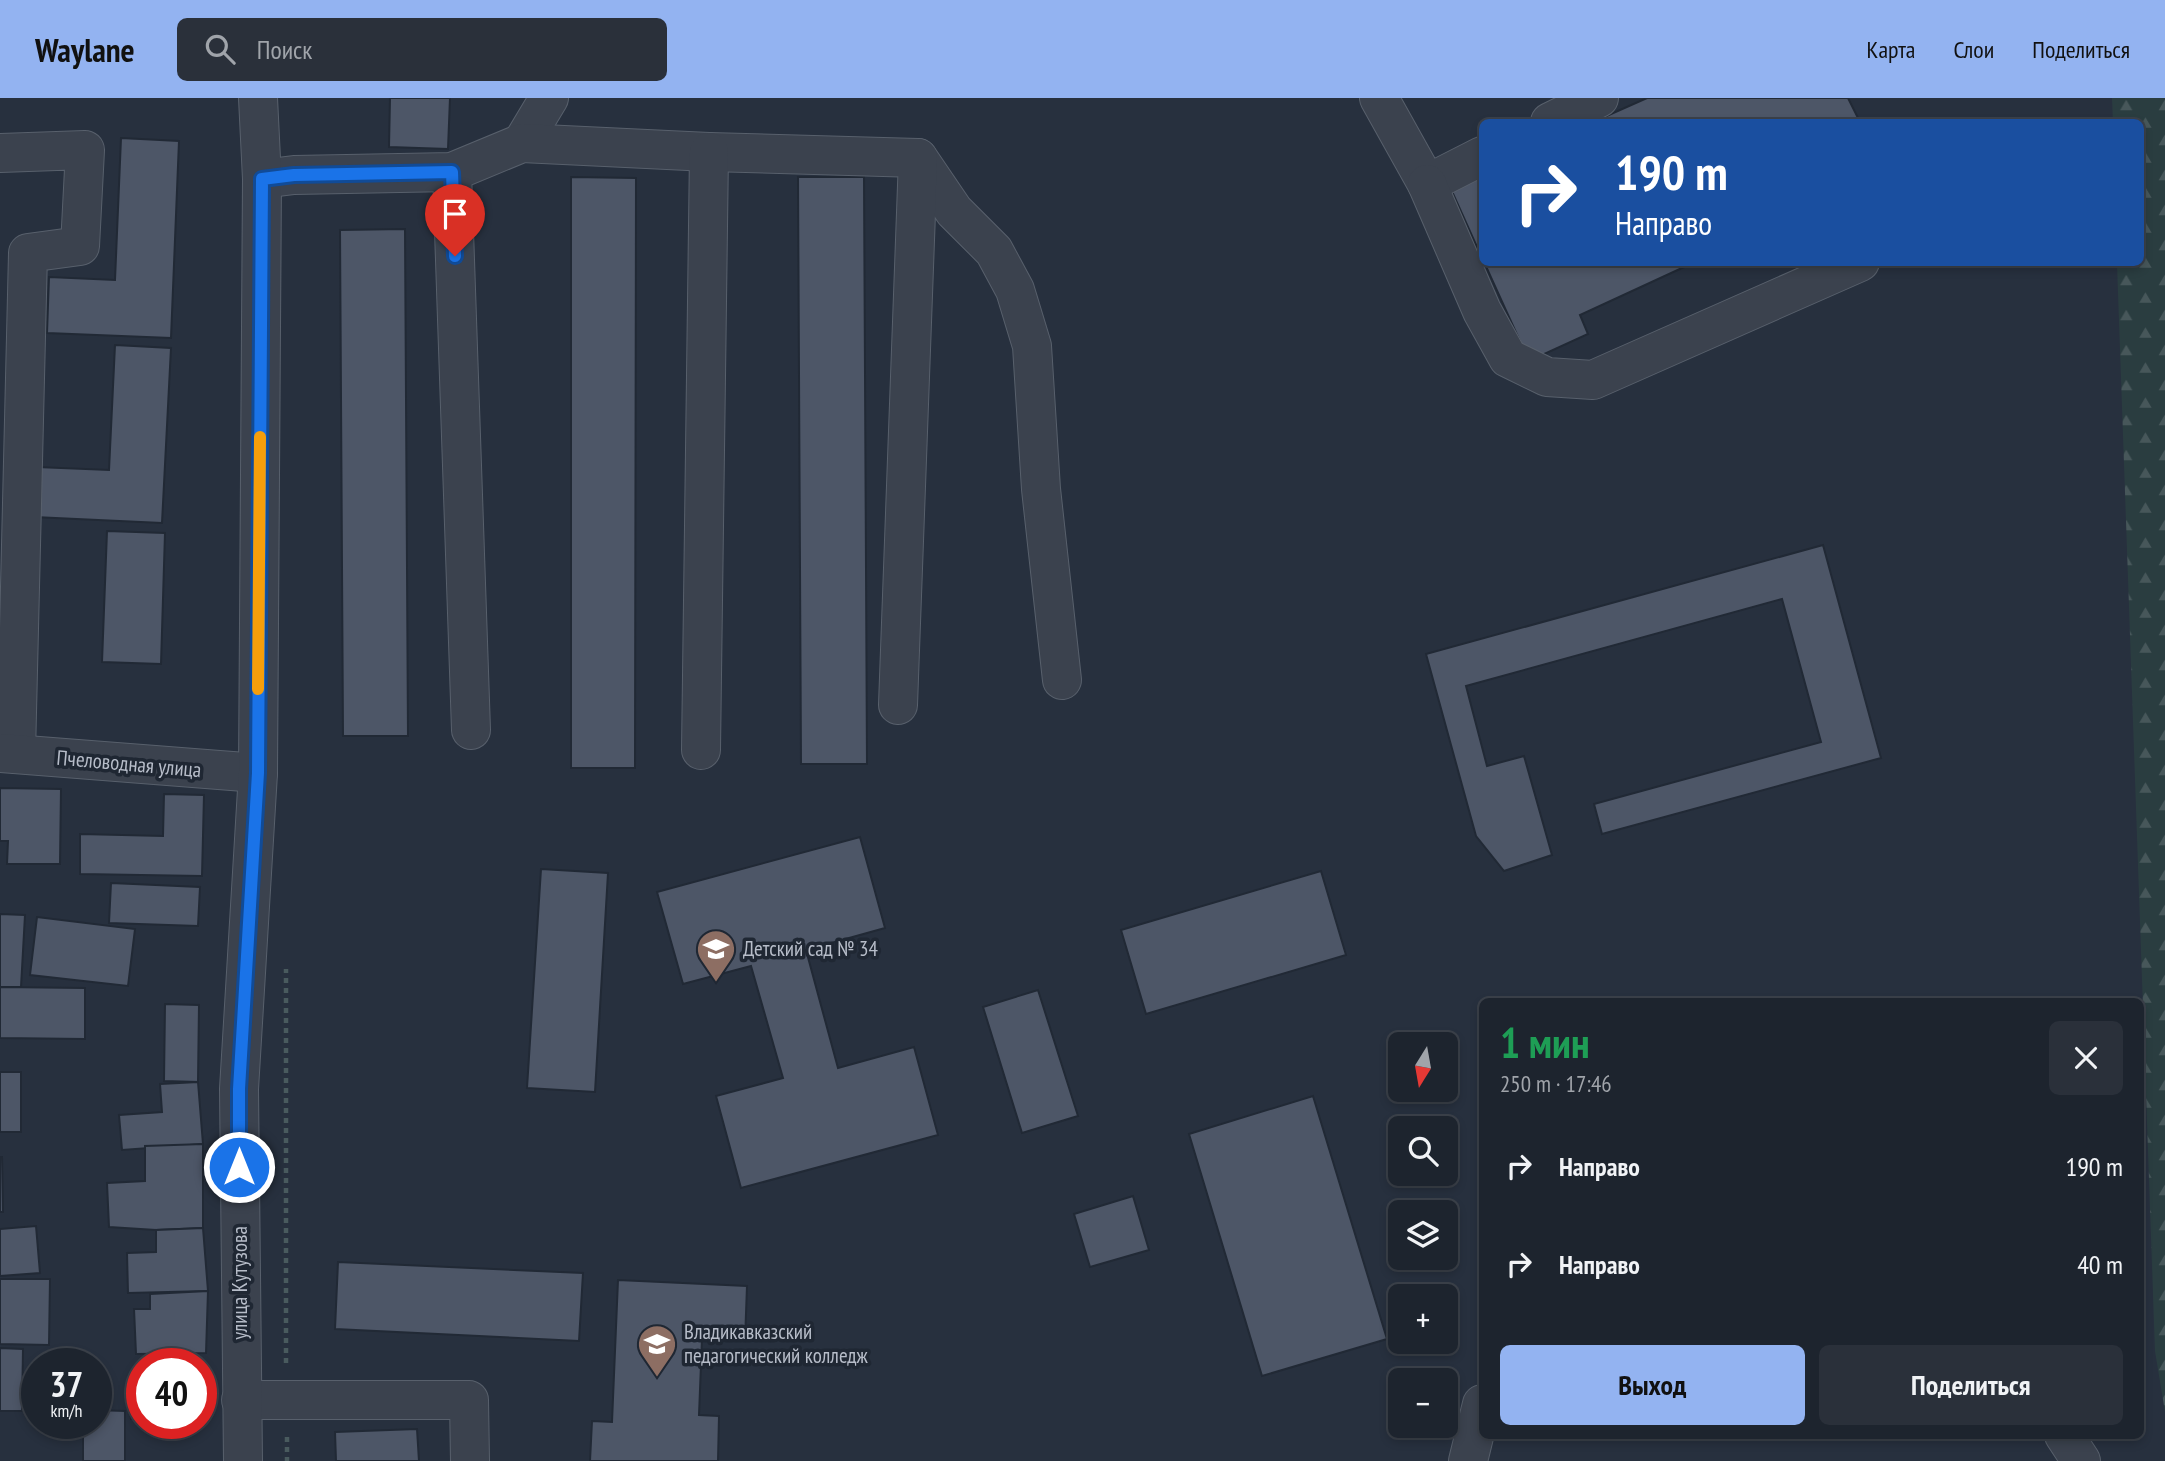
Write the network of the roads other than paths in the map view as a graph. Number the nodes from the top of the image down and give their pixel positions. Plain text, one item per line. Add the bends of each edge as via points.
1 (258, 98) edge
2 (549, 98) edge
3 (1379, 98) edge
4 (1599, 98) edge
5 (1556, 119) edge
6 (522, 143) junction
7 (709, 152) junction
8 (0, 153) edge
9 (918, 158) junction
10 (1479, 158) edge
11 (452, 172) junction
12 (262, 179) junction
13 (1427, 184) junction
14 (1851, 266) edge
15 (10, 592) edge
16 (1062, 680) dead end
17 (898, 705) dead end
18 (471, 730) dead end
19 (702, 750) dead end
20 (8, 753) edge
21 (258, 773) junction
22 (241, 1400) junction
23 (1479, 1416) edge
24 (2067, 1439) edge
25 (243, 1461) edge
26 (470, 1461) edge
27 (1468, 1461) edge
28 (2081, 1461) edge

1 - 12 street, улица Кутузова
2 - 6 street
3 - 13 street
4 - 5 street
6 - 7 street
6 - 11 street
7 - 9 street
7 - 19 street
8 - 15 street via 85,150 80,246 28,253
9 - 16 street via 954,211 995,251 1015,290 1032,345 1041,489
9 - 17 street
10 - 13 street
11 - 12 street
11 - 18 street
12 - 21 street, улица Кутузова
13 - 14 street via 1482,311 1508,358 1547,377 1593,380
15 - 20 street
20 - 21 street, Пчеловодная улица
21 - 22 street, улица Кутузова via 239,1089
22 - 25 street, улица Кутузова
22 - 26 street via 469,1400
23 - 27 street
24 - 28 street

